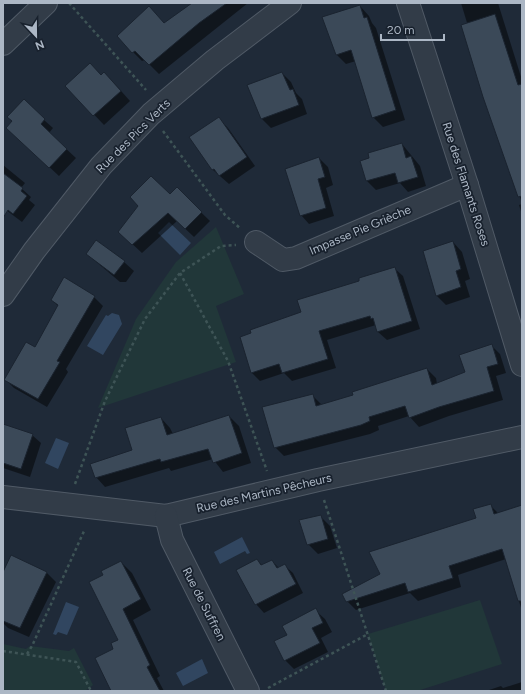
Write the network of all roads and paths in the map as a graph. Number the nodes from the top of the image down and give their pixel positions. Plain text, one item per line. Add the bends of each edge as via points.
1 (46, 3) edge
2 (290, 3) edge
3 (408, 3) edge
4 (3, 44) edge
5 (467, 185) junction
6 (256, 242) joint
7 (180, 273) junction
8 (3, 295) edge
9 (522, 365) edge
10 (522, 437) edge
11 (318, 480) junction
12 (274, 490) junction
13 (3, 497) edge
14 (67, 505) junction
15 (94, 508) junction
16 (166, 516) junction
17 (368, 634) junction
18 (3, 651) edge
19 (27, 654) junction
20 (91, 691) edge
21 (248, 691) edge
22 (262, 691) edge
23 (386, 691) edge

1 - 4 street
2 - 8 street, Rue des Pics Verts via 215,60 151,114 92,177
3 - 5 street, Rue des Flamants Roses
5 - 6 street, Impasse Pie Grièche via 296,258 283,260
5 - 9 street, Rue des Flamants Roses
6 - 7 path via 221,246
7 - 12 path via 228,361
7 - 14 path via 145,319 105,401
10 - 11 street, Rue des Martins Pêcheurs
11 - 12 street, Rue des Martins Pêcheurs
11 - 17 path
12 - 16 street, Rue des Martins Pêcheurs
13 - 14 street, Rue des Martins Pêcheurs
14 - 15 street, Rue des Martins Pêcheurs
15 - 16 street, Rue des Martins Pêcheurs
15 - 19 path
16 - 21 street, Rue de Suffren via 172,540
17 - 22 path
17 - 23 path
18 - 19 path
19 - 20 path via 76,662

